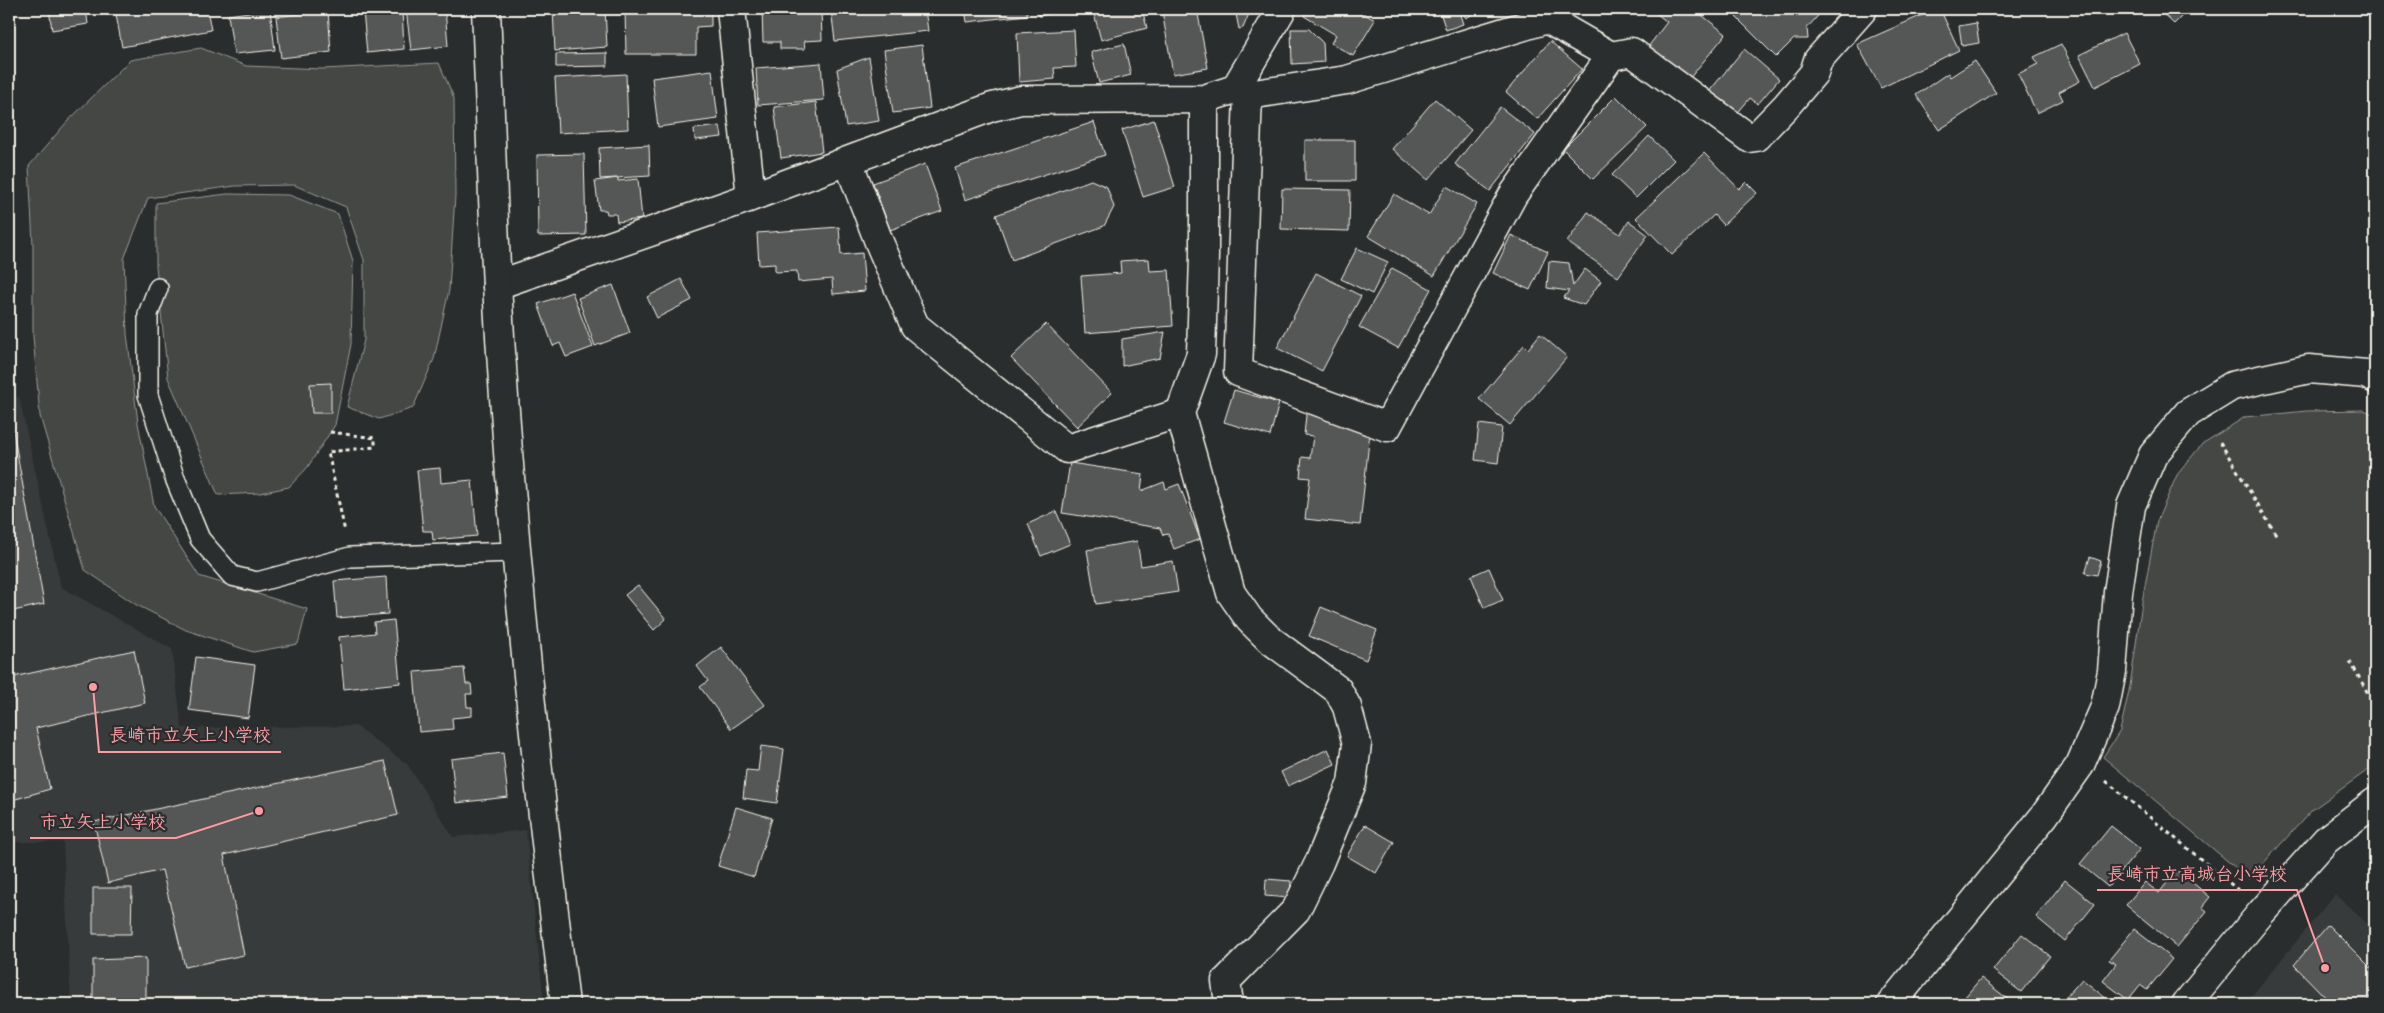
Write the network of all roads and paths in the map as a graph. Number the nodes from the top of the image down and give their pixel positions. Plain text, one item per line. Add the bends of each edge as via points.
1 (486, 9) edge
2 (731, 9) edge
3 (1282, 9) edge
4 (1863, 9) edge
5 (1551, 14) edge
6 (1611, 56) junction
7 (1241, 92) junction
8 (1204, 98) junction
9 (848, 162) junction
10 (751, 197) junction
11 (497, 285) junction
12 (158, 288) dead end
13 (2375, 379) edge
14 (1180, 413) junction
15 (330, 432) dead end
16 (2220, 442) dead end
17 (2277, 536) dead end
18 (518, 552) junction
19 (350, 557) junction
20 (2350, 661) dead end
21 (2375, 706) edge
22 (2102, 778) dead end
23 (2375, 802) edge
24 (2243, 894) dead end
25 (566, 1004) edge
26 (1230, 1004) edge
27 (1891, 1004) edge
28 (2186, 1004) edge

1 - 11 street
2 - 10 street
3 - 7 street
4 - 6 street via 1818,60 1814,74 1756,137 1743,135 1687,90 1632,52
5 - 6 street
5 - 7 street via 1347,80
6 - 7 street via 1513,195 1387,427 1238,372
7 - 8 street
8 - 9 street via 1022,100 992,107
8 - 14 street via 1201,354
9 - 10 street
9 - 14 street via 916,326 1067,449
10 - 11 street
11 - 18 street
12 - 19 lane via 148,314 148,394 174,476 200,538 232,576 257,582
13 - 27 street via 2366,374 2309,369 2232,386 2188,414 2153,455 2131,506 2105,707 2080,765 2044,816
14 - 26 street via 1231,593 1269,639 1338,690 1347,708 1357,744 1352,783 1319,863 1296,910 1226,981
15 - 19 path via 375,438 375,446 328,452
16 - 17 path
18 - 19 lane
18 - 25 street via 529,693
20 - 21 path
22 - 24 path
23 - 28 street via 2326,840

